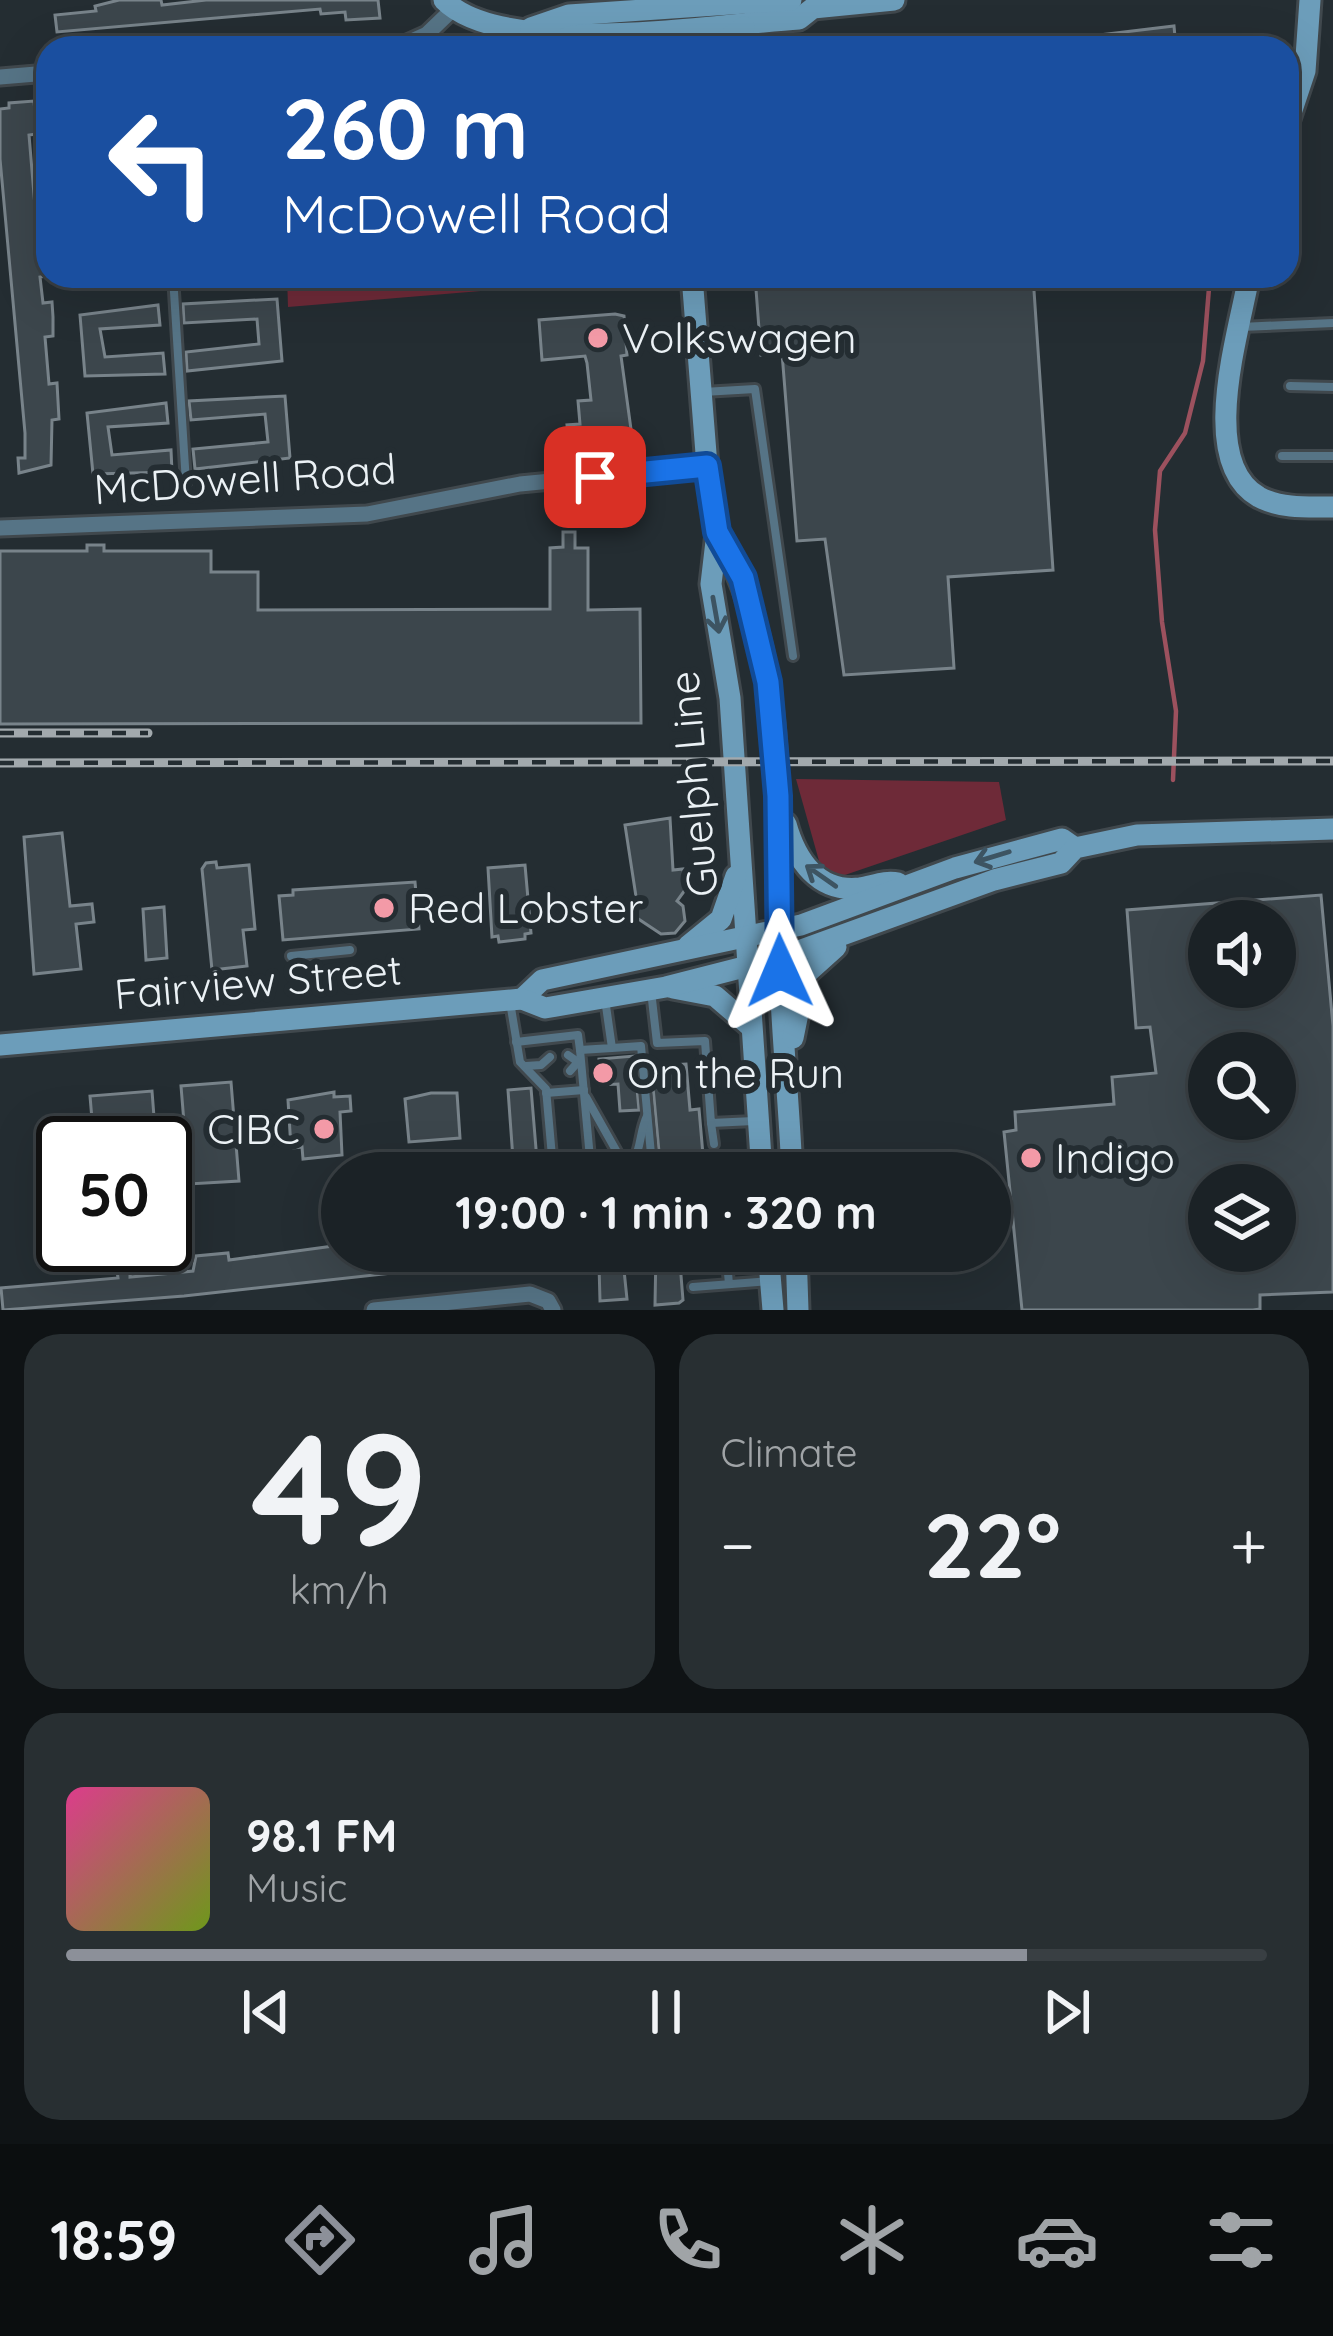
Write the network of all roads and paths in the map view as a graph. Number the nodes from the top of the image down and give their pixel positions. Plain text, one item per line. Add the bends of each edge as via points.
1 (894, 0) edge
2 (1310, 0) edge
3 (800, 3) edge
4 (448, 4) edge
5 (687, 20) edge
6 (762, 21) junction
7 (658, 22) edge
8 (423, 36) edge
9 (728, 36) edge
10 (36, 74) edge
11 (0, 77) edge
12 (1299, 89) edge
13 (174, 288) edge
14 (693, 288) edge
15 (1247, 288) edge
16 (1333, 323) edge
17 (1240, 327) junction
18 (1290, 386) dead end
19 (1333, 387) edge
20 (702, 392) junction
21 (1282, 456) dead end
22 (1333, 457) edge
23 (707, 466) junction
24 (186, 483) dead end
25 (1333, 507) edge
26 (0, 528) edge
27 (717, 532) junction
28 (793, 656) dead end
29 (778, 796) junction
30 (1333, 829) edge
31 (1075, 848) junction
32 (740, 864) junction
33 (910, 886) junction
34 (779, 931) junction
35 (852, 934) junction
36 (745, 939) junction
37 (350, 950) dead end
38 (292, 956) dead end
39 (669, 956) junction
40 (779, 958) junction
41 (746, 966) junction
42 (659, 988) junction
43 (605, 998) junction
44 (516, 1000) junction
45 (750, 1026) junction
46 (516, 1042) junction
47 (0, 1045) edge
48 (612, 1048) junction
49 (788, 1049) junction
50 (580, 1050) junction
51 (568, 1055) dead end
52 (550, 1057) dead end
53 (579, 1062) junction
54 (541, 1065) junction
55 (524, 1066) junction
56 (570, 1071) dead end
57 (551, 1072) dead end
58 (546, 1093) junction
59 (585, 1093) junction
60 (647, 1115) junction
61 (758, 1121) junction
62 (712, 1124) junction
63 (714, 1144) dead end
64 (552, 1152) edge
65 (590, 1152) edge
66 (650, 1152) edge
67 (760, 1152) edge
68 (791, 1152) edge
69 (728, 1272) edge
70 (769, 1272) edge
71 (797, 1272) edge
72 (770, 1281) junction
73 (729, 1284) junction
74 (693, 1287) dead end
75 (550, 1306) edge
76 (374, 1310) edge
77 (773, 1310) edge
78 (798, 1310) edge

1 - 3 main road
2 - 12 main road
3 - 5 main road
3 - 6 main road via 799,19
4 - 7 main road via 495,29 572,36
4 - 8 street
5 - 6 main road
5 - 7 main road
6 - 9 main road
10 - 11 street
13 - 24 lane
14 - 20 main road, Guelph Line
15 - 17 main road
16 - 17 lane
17 - 25 main road via 1224,424 1237,478 1291,507
18 - 19 lane
20 - 23 main road, Guelph Line
20 - 28 lane via 755,389
21 - 22 lane
23 - 26 street, McDowell Road via 520,484 367,514
23 - 27 main road, Guelph Line
27 - 29 main road, Guelph Line via 743,578 764,662
27 -> 32 main road, Guelph Line via 710,584 730,698
33 -> 29 main road via 889,881 849,889 820,880 792,845
29 - 34 main road, Guelph Line
30 - 31 main road, Fairview Street via 1137,835
31 -> 33 main road, Fairview Street via 1050,840
31 - 35 main road, Fairview Street via 1061,863
32 - 36 main road, Guelph Line
32 - 39 main road via 721,919
33 - 34 main road, Fairview Street
34 - 36 main road, Fairview Street
34 - 40 main road, Guelph Line
35 - 40 main road, Fairview Street
35 - 49 main road via 806,974
36 - 39 main road, Fairview Street
36 - 41 main road, Guelph Line
37 - 38 lane
39 - 44 main road, Fairview Street via 542,980
40 - 41 main road, Fairview Street
40 - 49 main road, Guelph Line
41 - 42 main road, Fairview Street
41 - 45 main road, Guelph Line
42 - 43 main road, Fairview Street
42 - 45 main road via 715,996
42 - 62 lane via 657,1043 704,1041
43 - 44 main road, Fairview Street via 545,1008
43 - 48 lane
44 - 46 lane
44 - 47 main road, Fairview Street
45 - 61 main road, Guelph Line
46 - 50 lane via 578,1035
46 - 55 lane
48 - 50 lane
48 - 60 lane via 641,1046
49 - 68 main road, Guelph Line
50 - 53 lane
51 - 53 lane
52 - 54 lane
53 - 56 lane
53 - 59 lane
54 - 55 lane
54 - 57 lane
55 - 58 lane
58 - 59 lane
58 - 64 lane
59 - 60 lane via 622,1161 638,1154
59 - 65 lane
60 - 66 lane
61 - 62 lane
61 - 67 main road, Guelph Line
62 - 63 lane
69 - 73 lane
70 - 72 main road
71 - 78 main road
72 - 73 lane
72 - 77 main road
73 - 74 lane
75 - 76 street via 530,1294

